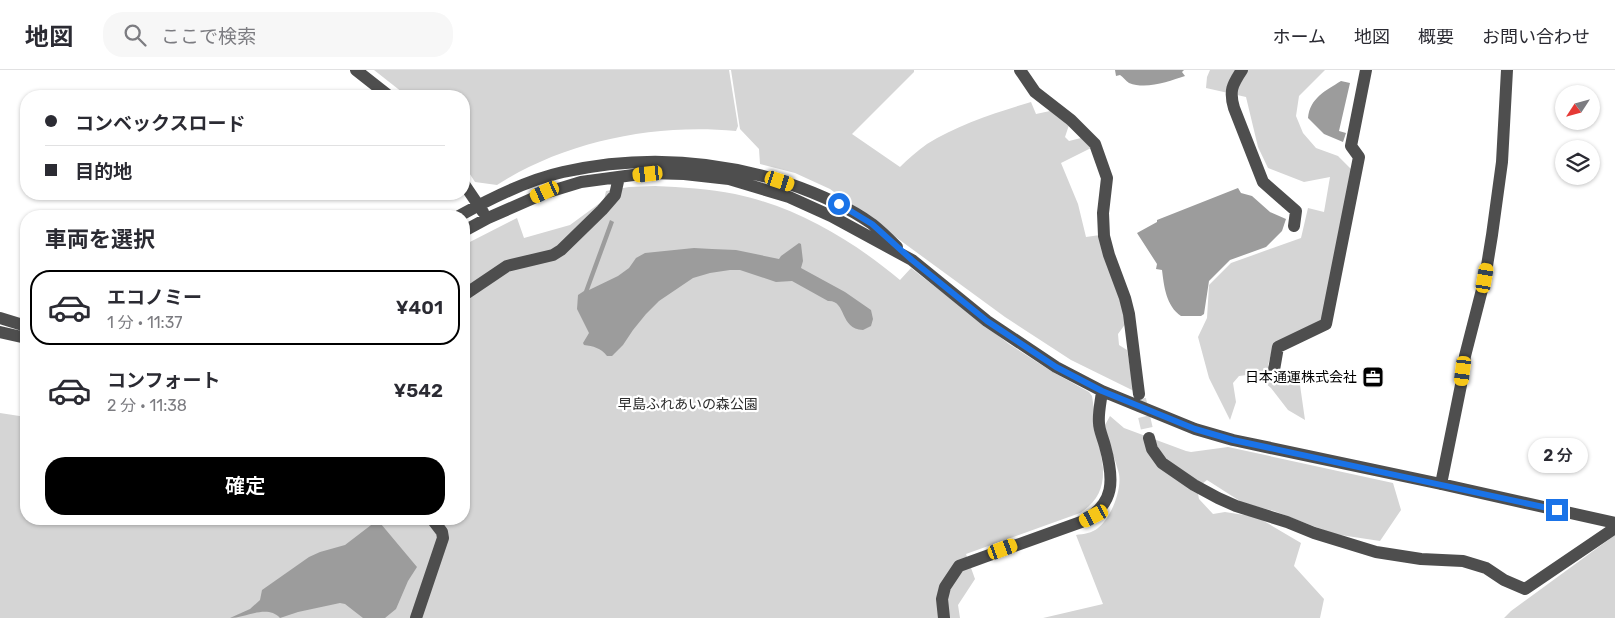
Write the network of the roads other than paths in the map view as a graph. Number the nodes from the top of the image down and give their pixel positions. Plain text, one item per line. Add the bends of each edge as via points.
1 (356, 70) edge
2 (1020, 70) edge
3 (1242, 70) edge
4 (1366, 70) edge
5 (1507, 70) edge
6 (381, 90) edge
7 (618, 177) junction
8 (470, 193) edge
9 (478, 205) junction
10 (469, 210) edge
11 (488, 218) junction
12 (1294, 226) dead end
13 (470, 228) edge
14 (912, 260) junction
15 (470, 291) edge
16 (0, 318) edge
17 (20, 324) edge
18 (0, 332) edge
19 (20, 337) edge
20 (1274, 370) dead end
21 (1102, 391) junction
22 (1139, 394) tunnel mouth
23 (1149, 438) tunnel mouth
24 (1441, 484) junction
25 (1615, 523) edge
26 (437, 525) edge
27 (1615, 528) edge
28 (416, 618) edge
29 (944, 618) edge

1 - 6 street
2 - 22 street via 1035,92 1072,120 1096,144 1107,178 1104,236 1125,298
3 - 12 street via 1231,89 1234,108 1263,182 1296,211
4 - 20 street via 1351,146 1359,157 1326,324 1278,347
5 - 24 street via 1502,162 1492,235
7 - 11 street via 545,192
7 - 14 street via 684,174 729,179 789,197
7 - 15 street via 615,195 561,250 508,266
8 - 9 street
9 - 10 street
9 - 11 street
9 - 14 street via 562,172 647,161 708,164 766,176 839,204 872,224
11 - 13 street
14 - 21 street via 987,321 1056,367
16 - 17 street
18 - 19 street
21 - 24 street via 1195,429 1233,440
21 - 29 street via 1098,424 1111,471 1105,504 1094,516 1081,522 959,566 945,587 942,599
23 - 27 street via 1162,463 1194,485 1236,506 1376,552 1463,561 1486,568 1525,589
24 - 25 street
26 - 28 street via 443,538

